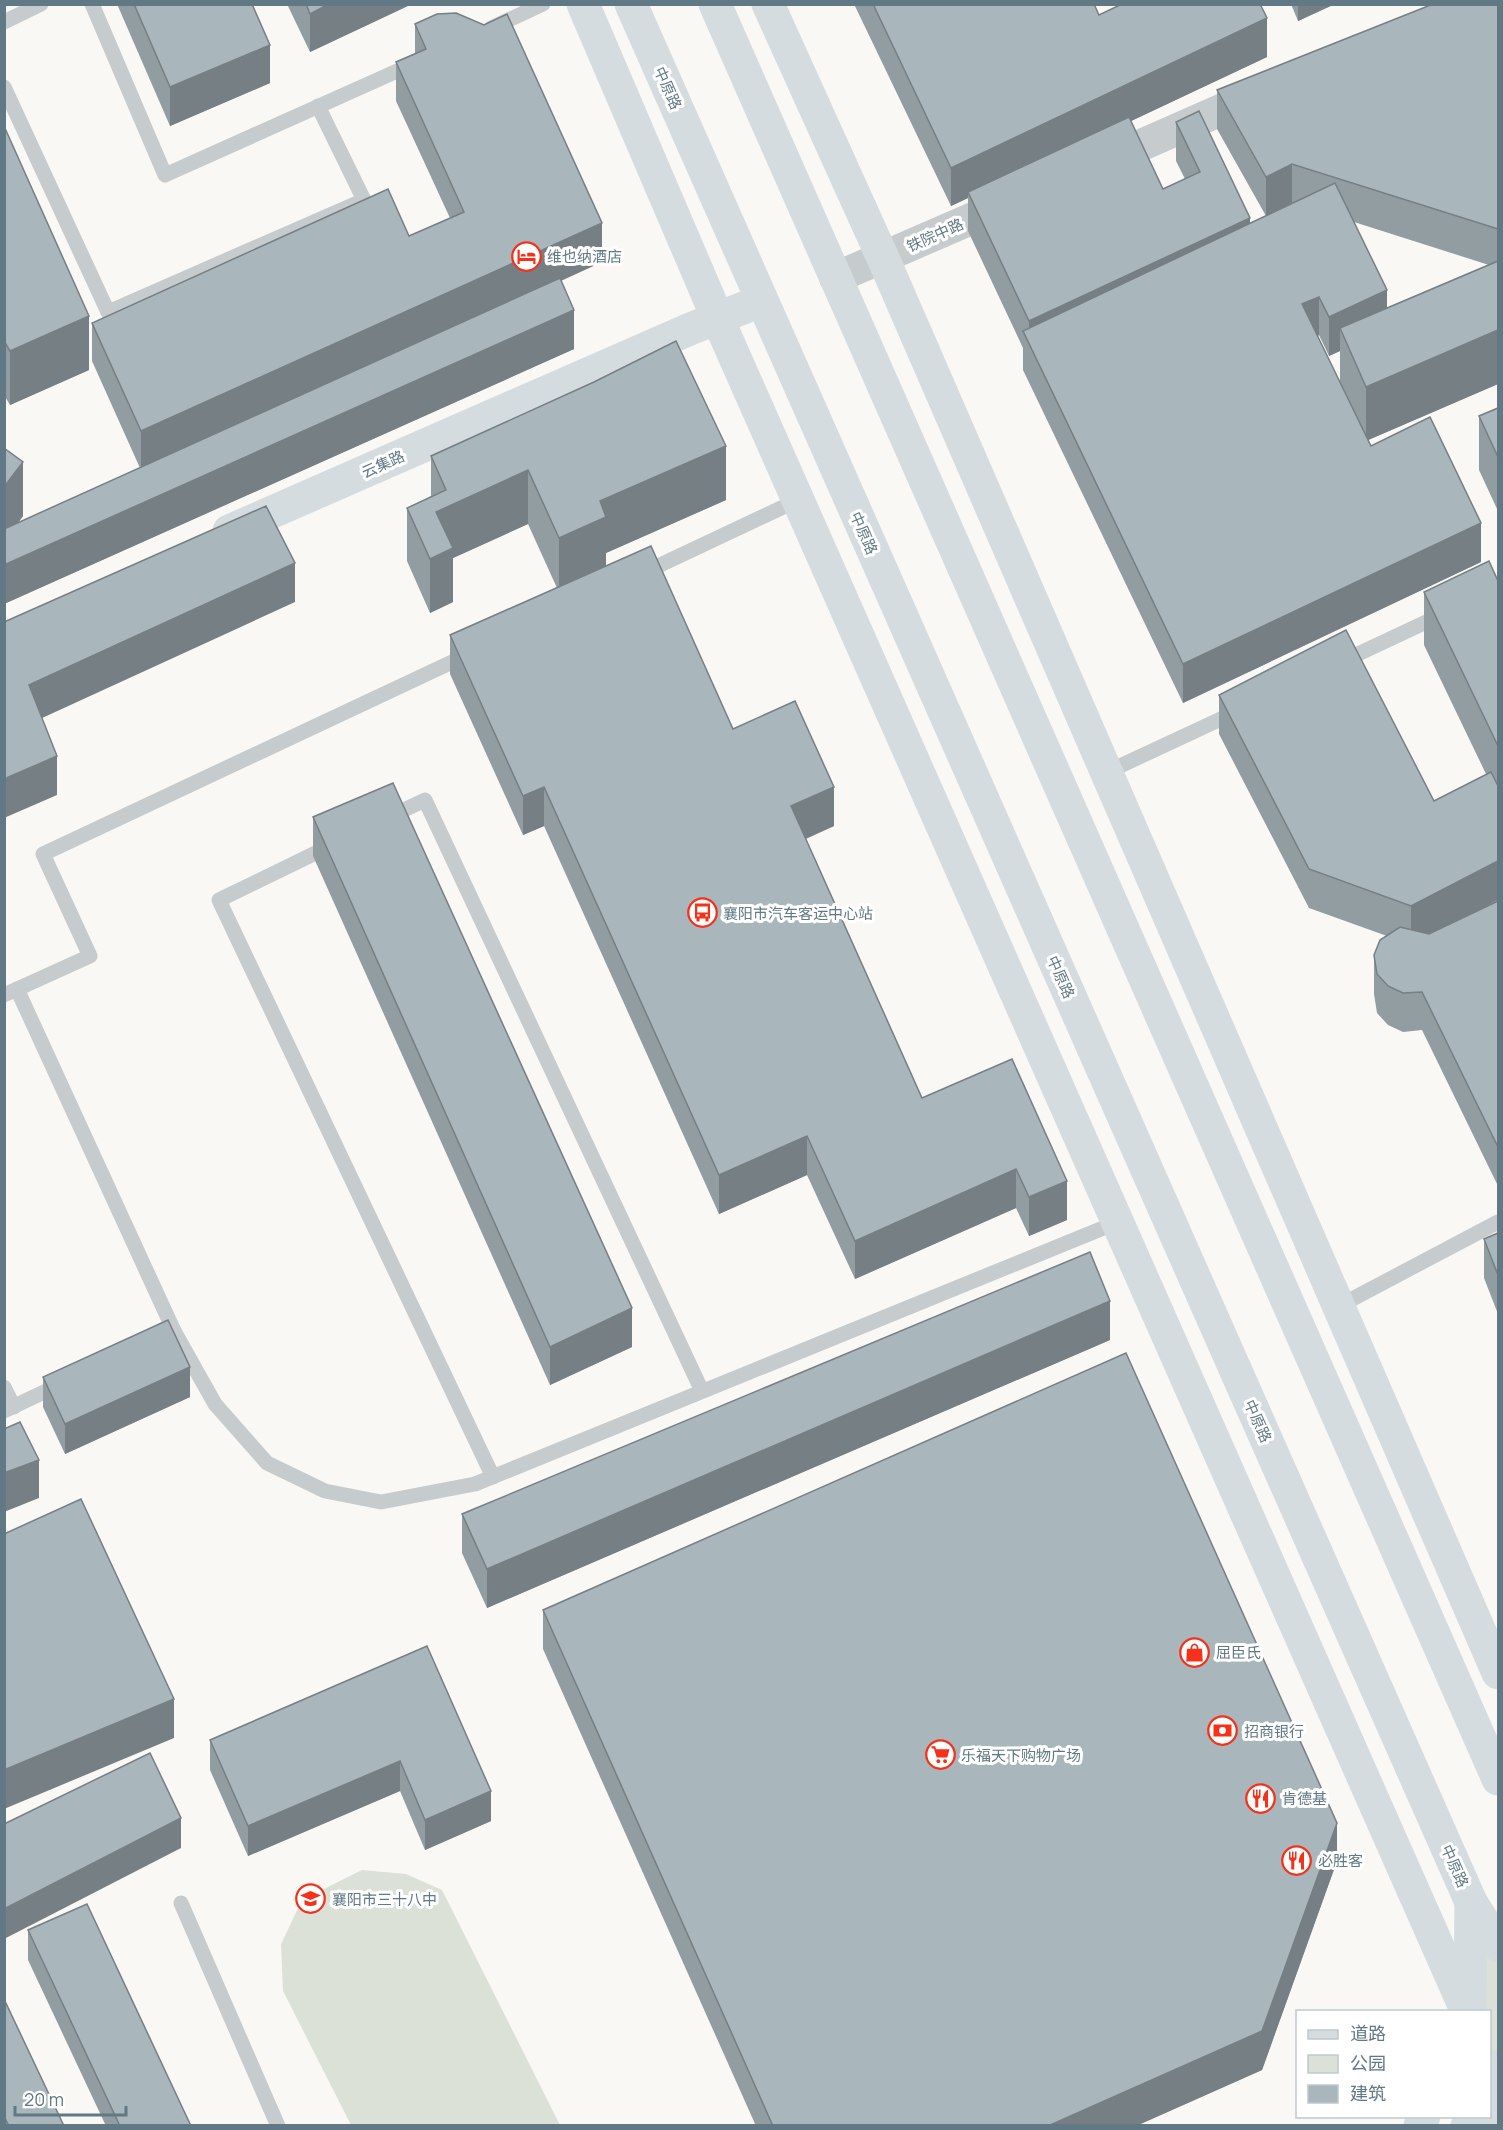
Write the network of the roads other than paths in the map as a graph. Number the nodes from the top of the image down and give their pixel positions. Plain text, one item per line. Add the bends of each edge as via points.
1 (41, 4) edge
2 (92, 4) edge
3 (543, 4) edge
4 (583, 4) edge
5 (631, 4) edge
6 (715, 4) edge
7 (768, 4) edge
8 (4, 21) edge
9 (480, 33) edge
10 (430, 56) edge
11 (1276, 86) edge
12 (4, 87) edge
13 (318, 106) junction
14 (1080, 172) edge
15 (1036, 191) edge
16 (883, 258) junction
17 (835, 278) junction
18 (761, 301) junction
19 (717, 317) junction
20 (798, 500) junction
21 (200, 543) edge
22 (629, 579) edge
23 (1456, 608) edge
24 (477, 651) edge
25 (1329, 668) edge
26 (1255, 703) edge
27 (1107, 772) junction
28 (374, 825) edge
29 (343, 840) edge
30 (10, 992) edge
31 (1118, 1222) junction
32 (1498, 1222) edge
33 (1339, 1306) junction
34 (174, 1331) junction
35 (142, 1346) edge
36 (78, 1376) edge
37 (4, 1387) edge
38 (702, 1391) junction
39 (9, 1409) edge
40 (493, 1477) junction
41 (1498, 1673) edge
42 (1498, 1779) edge
43 (1471, 1902) junction
44 (181, 1903) dead end
45 (1498, 1946) edge
46 (1467, 2010) edge
47 (1468, 2010) edge
48 (1491, 2069) edge
49 (1498, 2088) edge
50 (1485, 2118) edge
51 (278, 2126) edge
52 (1467, 2126) edge

1 - 8 lane
2 - 13 lane via 165,175
3 - 9 lane
4 - 19 street
5 - 18 street, 中原路
6 - 17 street
7 - 16 street
10 - 13 lane
11 - 14 street
12 - 13 lane via 108,312 364,200
15 - 16 street, 铁院中路
16 - 17 street, 铁院中路
16 - 27 street
17 - 42 street
18 - 19 street, 云集路
18 - 43 street, 中原路
19 - 20 street
19 - 21 street, 云集路
20 - 22 lane
20 - 31 street
23 - 25 lane
24 - 30 lane via 43,854 90,956
26 - 27 lane
27 - 33 street
28 - 38 lane via 425,800
29 - 40 lane via 219,900
30 - 34 lane
31 - 38 lane
31 - 46 street
32 - 33 lane
33 - 41 street
34 - 35 lane
34 - 40 lane via 215,1404 267,1463 325,1491 381,1502
36 - 39 lane
37 - 39 lane
38 - 40 lane
43 - 45 street, 中原路
43 - 47 street
44 - 51 lane
48 - 49 street
50 - 52 street

